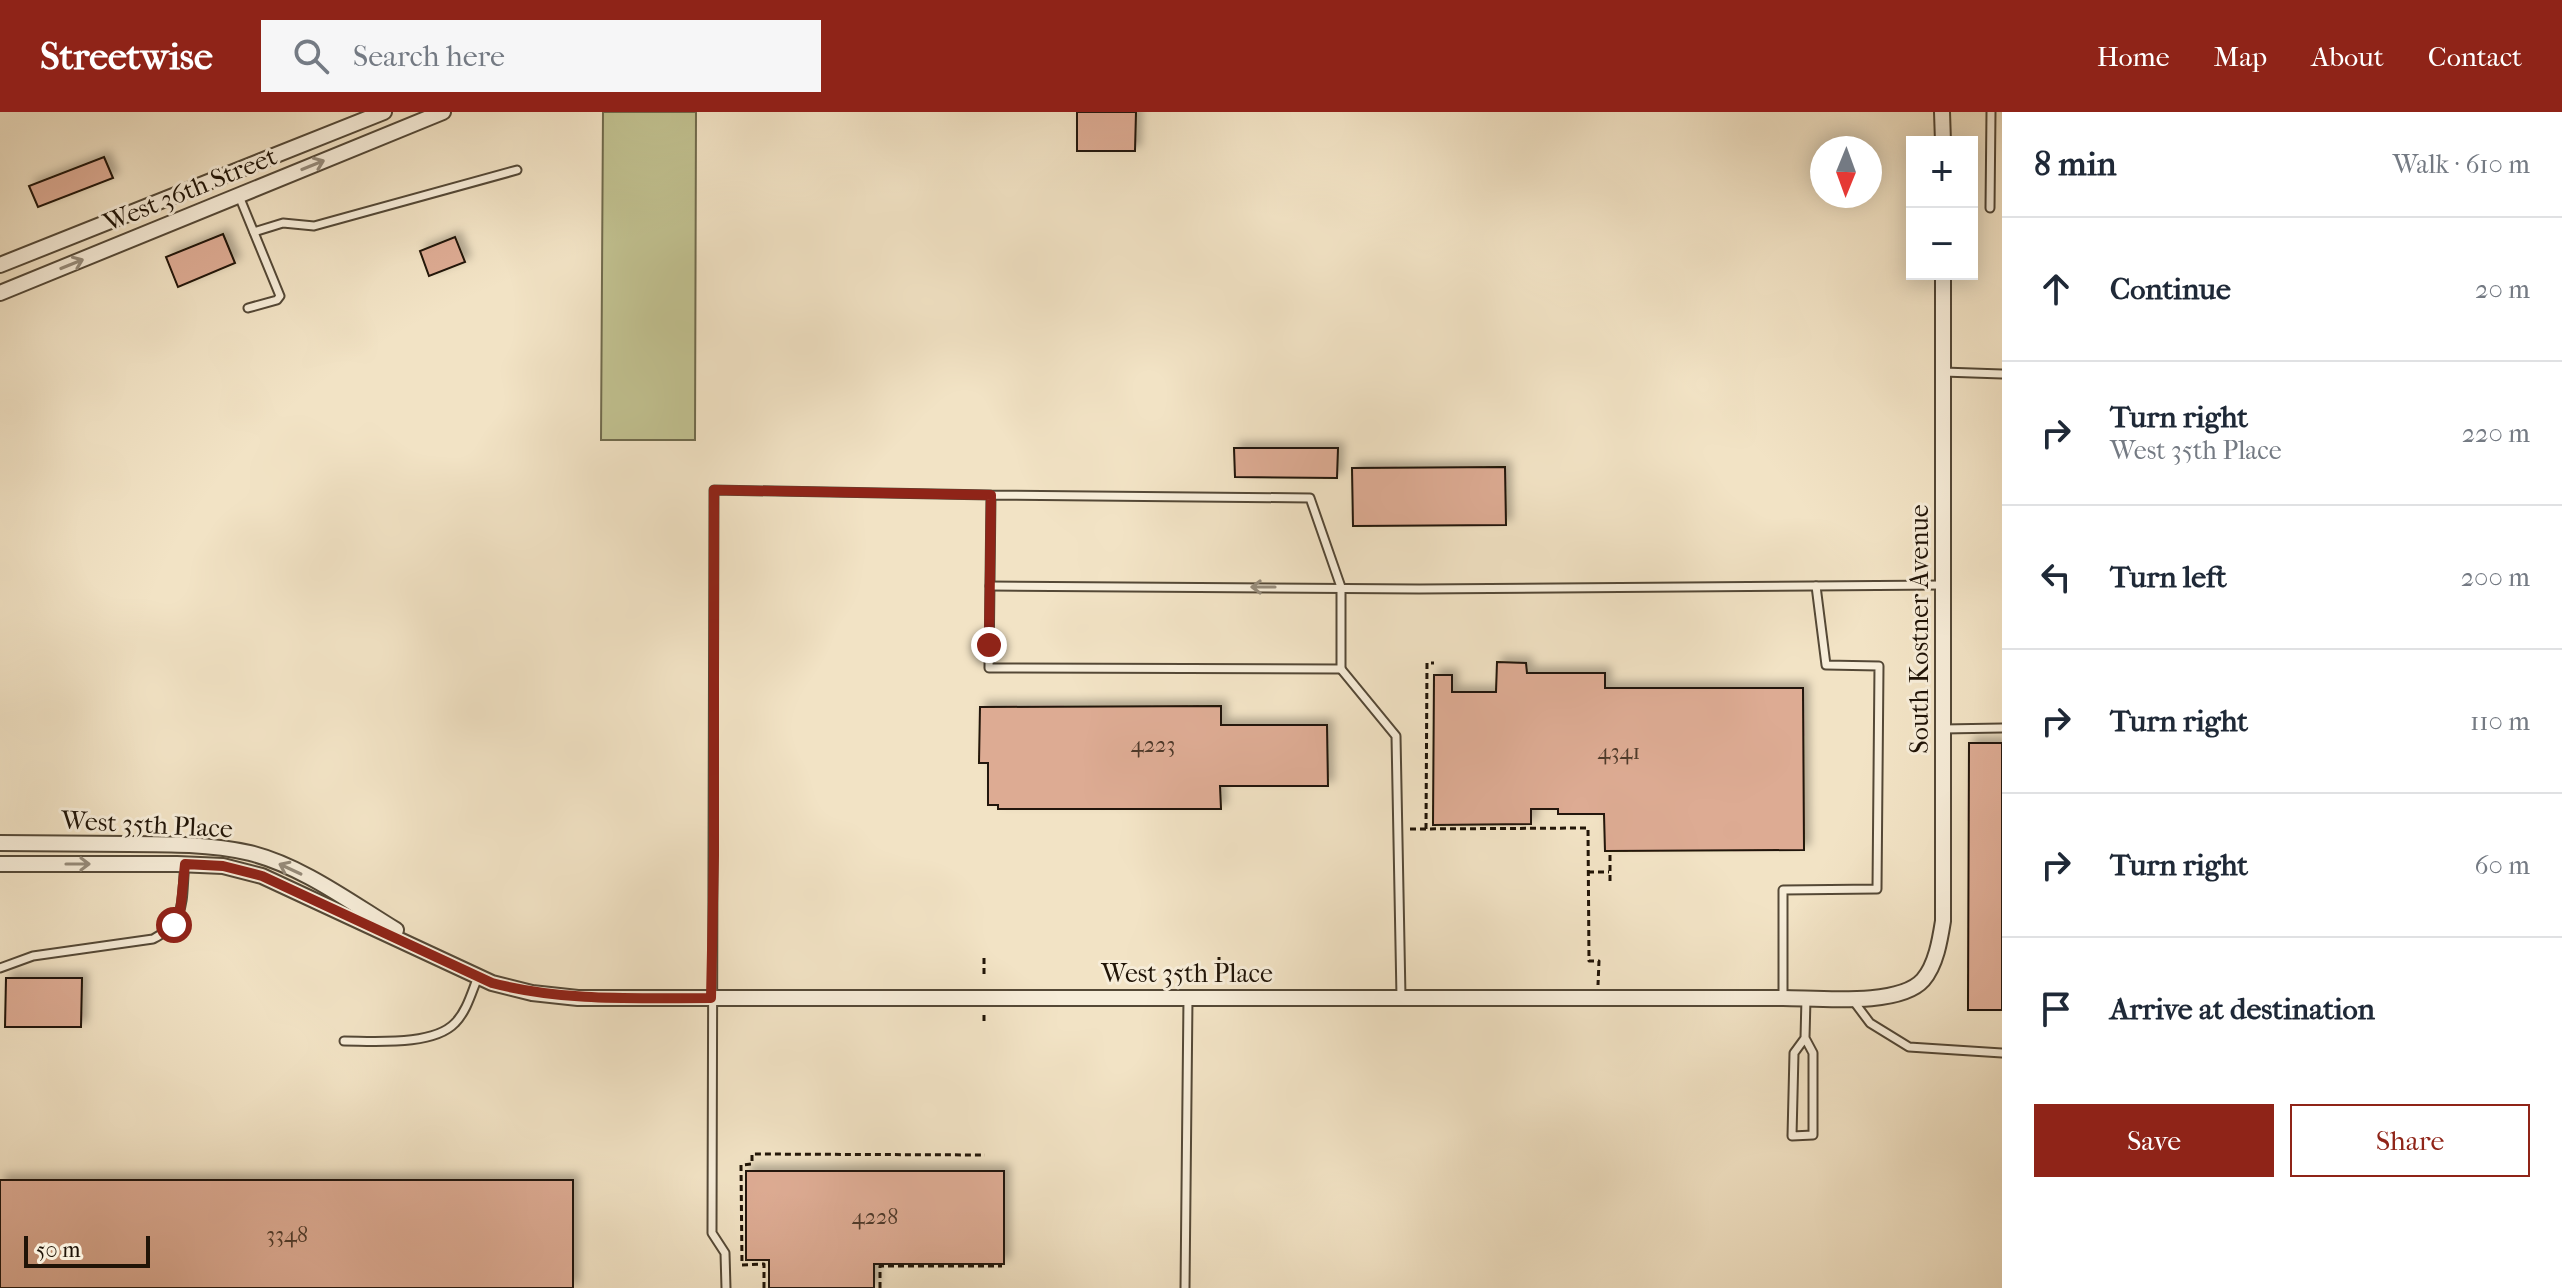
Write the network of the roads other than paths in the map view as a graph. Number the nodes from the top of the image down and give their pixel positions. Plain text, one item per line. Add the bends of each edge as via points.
1 (384, 112) edge
2 (443, 112) edge
3 (1942, 112) edge
4 (1991, 112) edge
5 (1943, 136) edge
6 (517, 170) dead end
7 (239, 196) junction
8 (1990, 208) dead end
9 (254, 232) junction
10 (0, 265) edge
11 (1943, 280) edge
12 (0, 293) edge
13 (248, 308) dead end
14 (1943, 372) junction
15 (2002, 374) edge
16 (991, 495) junction
17 (1943, 585) junction
18 (990, 586) junction
19 (1816, 586) junction
20 (1341, 587) junction
21 (1341, 669) junction
22 (2002, 728) edge
23 (1943, 729) junction
24 (0, 843) edge
25 (0, 864) edge
26 (185, 864) junction
27 (453, 967) junction
28 (0, 968) edge
29 (478, 977) junction
30 (1922, 980) joint
31 (1188, 997) junction
32 (1401, 997) junction
33 (1851, 997) junction
34 (711, 998) junction
35 (1783, 998) junction
36 (1806, 998) junction
37 (1805, 1038) junction
38 (344, 1041) dead end
39 (2002, 1053) edge
40 (726, 1288) edge
41 (1185, 1288) edge

1 - 10 street, West 36th Street
7 -> 2 street, West 36th Street
3 - 5 street
4 - 8 lane
6 - 9 lane via 314,226 283,223
7 - 9 lane
12 -> 7 street, West 36th Street
9 - 13 lane via 280,296
11 - 14 street, South Kostner Avenue
14 - 15 lane
14 - 17 street, South Kostner Avenue
16 - 18 lane
16 - 20 lane via 1310,498
16 - 34 lane via 714,490
17 - 19 lane
17 - 23 street, South Kostner Avenue
20 -> 18 lane
18 - 21 lane via 989,668
19 - 20 lane
19 - 35 lane via 1826,665 1879,666 1877,889 1783,890
20 - 21 lane
21 - 32 lane via 1396,736
22 - 23 lane
23 - 30 street, South Kostner Avenue via 1943,921 1937,951
27 -> 24 street, West 35th Place via 332,891 252,853 160,844
25 -> 26 street, West 35th Place
26 - 27 street, West 35th Place via 262,876
26 - 28 lane via 180,913 165,932 141,941 33,956
27 - 29 street, West 35th Place
29 - 34 street, West 35th Place via 532,993 578,998
29 - 38 lane via 458,1021 445,1031 403,1041
30 - 33 street, West 35th Place via 1902,993
31 - 32 street, West 35th Place
31 - 34 street, West 35th Place
31 - 41 lane
32 - 35 street, West 35th Place
33 - 36 street, West 35th Place
33 - 39 lane via 1870,1023 1909,1047
34 - 40 lane via 712,1233 725,1253
35 - 36 street, West 35th Place
36 - 37 lane
37 - 37 lane via 1813,1053 1813,1135 1792,1136 1794,1053

